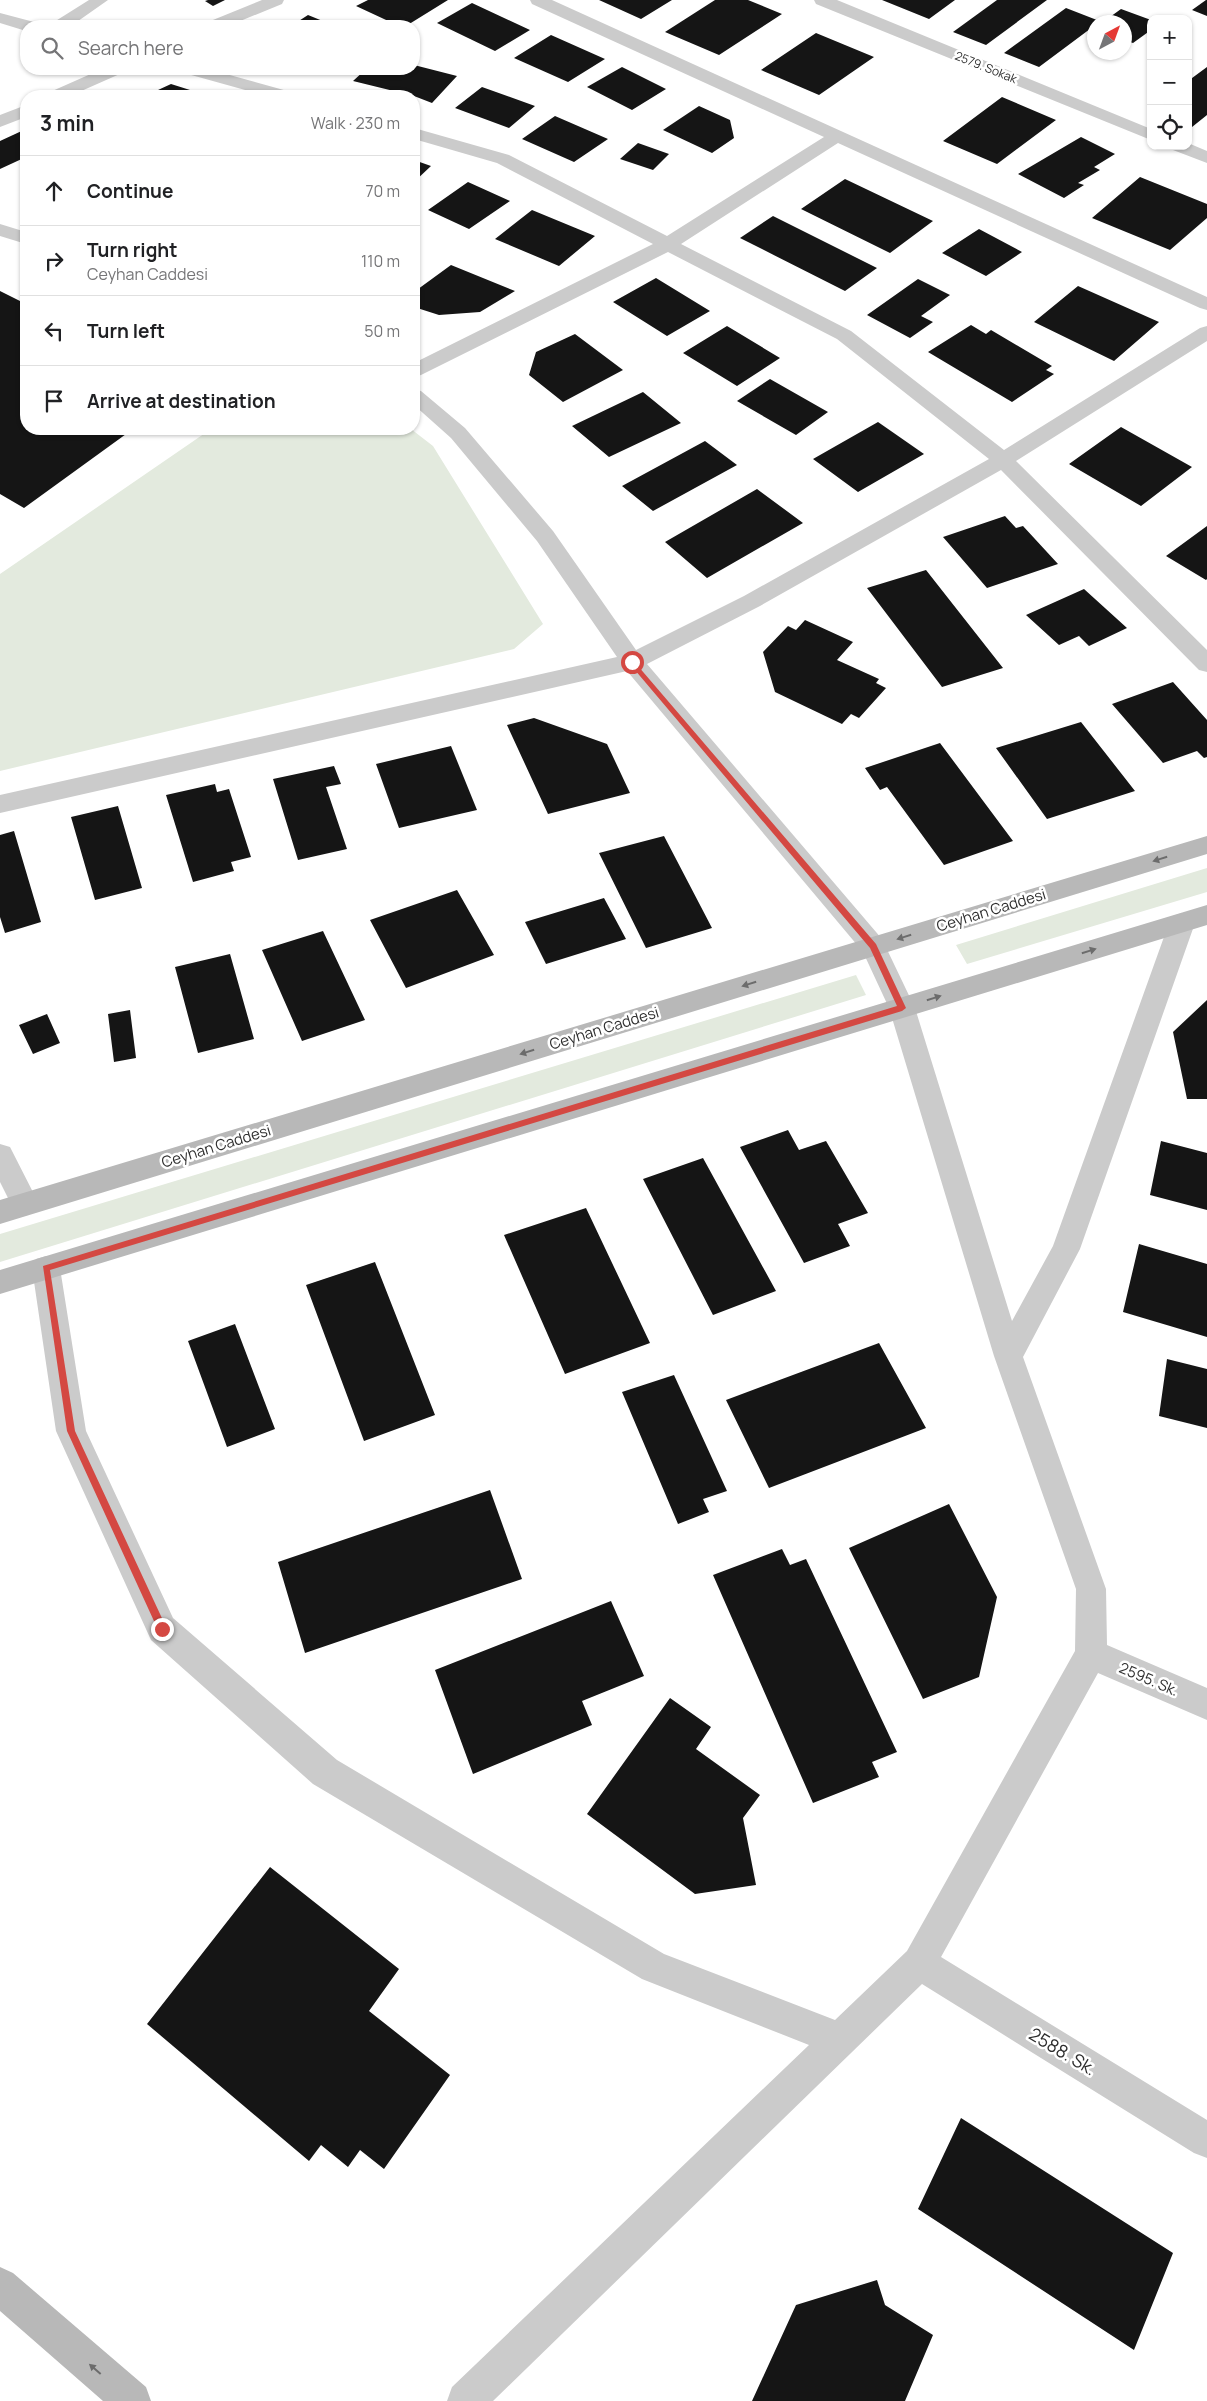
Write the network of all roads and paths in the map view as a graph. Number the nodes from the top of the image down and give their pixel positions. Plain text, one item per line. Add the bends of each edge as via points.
1 (100, 0) edge
2 (276, 0) edge
3 (538, 0) edge
4 (822, 0) edge
5 (0, 18) edge
6 (69, 20) edge
7 (228, 20) edge
8 (20, 24) edge
9 (103, 75) edge
10 (211, 75) edge
11 (69, 90) edge
12 (264, 90) edge
13 (20, 113) edge
14 (0, 122) edge
15 (1147, 133) edge
16 (420, 135) edge
17 (837, 136) junction
18 (1188, 150) edge
19 (1207, 158) edge
20 (0, 230) edge
21 (20, 236) edge
22 (666, 245) junction
23 (1207, 304) edge
24 (1207, 332) edge
25 (420, 368) edge
26 (420, 401) edge
27 (1003, 460) junction
28 (632, 662) junction
29 (1207, 664) edge
30 (0, 804) edge
31 (1207, 845) edge
32 (1194, 919) edge
33 (873, 946) junction
34 (902, 1008) junction
35 (0, 1155) edge
36 (13, 1208) edge
37 (46, 1268) junction
38 (0, 1282) edge
39 (1008, 1356) junction
40 (1091, 1654) junction
41 (1207, 1704) edge
42 (919, 1963) junction
43 (840, 2039) junction
44 (1207, 2140) edge
45 (0, 2286) edge
46 (132, 2401) edge
47 (466, 2401) edge

1 - 6 street
2 - 7 street
3 - 17 street
4 - 15 street, 2579. Sokak
5 - 8 street
9 - 11 street
10 - 12 street
13 - 14 street
16 - 22 street via 503,159
17 - 22 street
17 - 23 street
18 - 19 street
20 - 21 street
22 - 25 street
22 - 27 street via 844,335
24 - 27 street
26 - 28 street via 458,433 545,536
27 - 28 street via 752,601
27 - 29 street
28 - 30 street
28 - 33 street
31 -> 33 street, Ceyhan Caddesi
34 -> 32 street
32 - 39 street via 1066,1248
33 - 34 street
33 -> 36 street, Ceyhan Caddesi
34 - 37 street
34 - 39 street
35 - 36 street
37 - 38 street
37 - 43 street via 71,1431 162,1629 324,1772 654,1967
39 - 40 street via 1091,1589
40 - 41 street, 2595. Sk.
40 - 42 street
42 - 43 street
42 - 44 street, 2588. Sk.
43 - 47 street
46 -> 45 street

